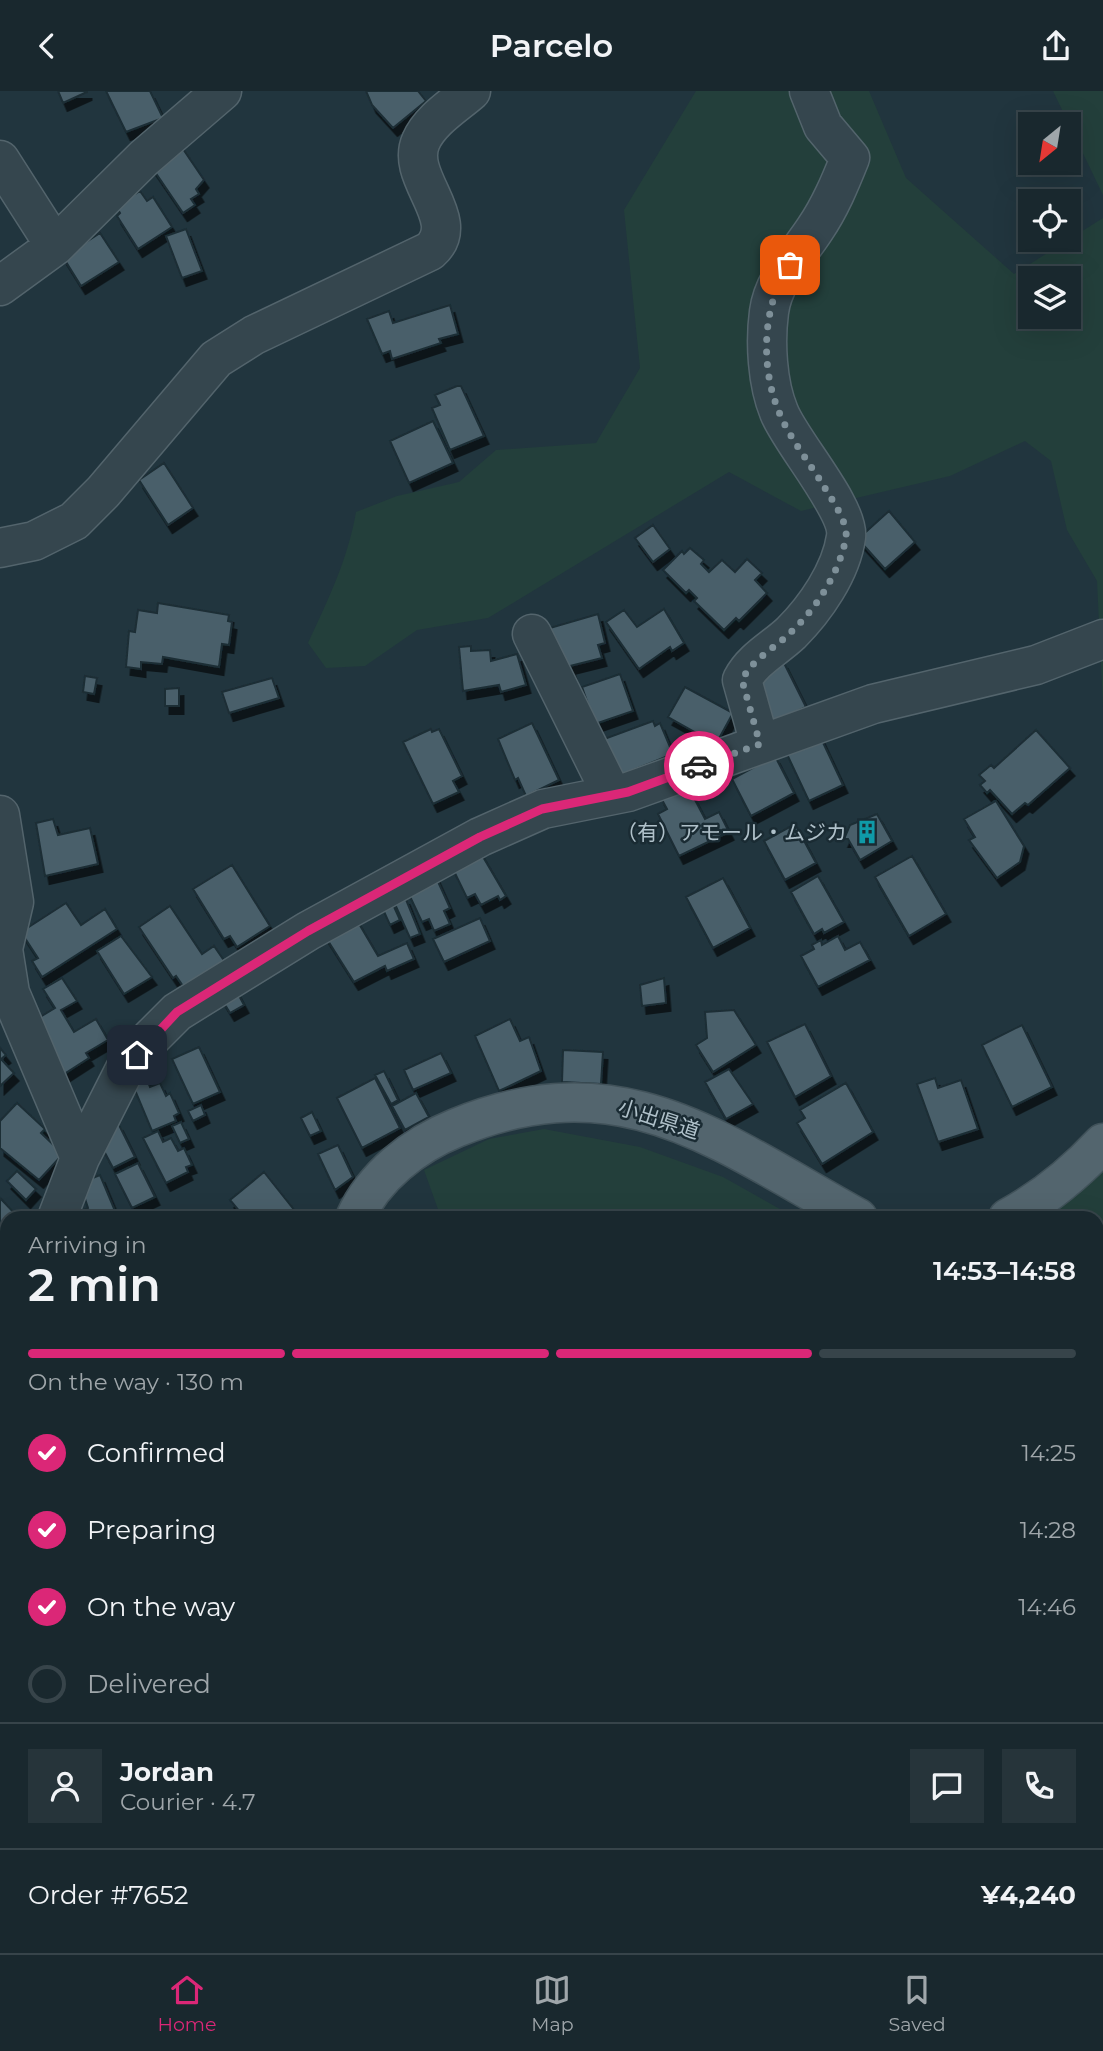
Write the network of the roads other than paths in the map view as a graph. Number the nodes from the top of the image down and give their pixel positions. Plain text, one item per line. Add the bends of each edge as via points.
1 (222, 91) edge
2 (471, 91) edge
3 (809, 91) edge
4 (0, 160) edge
5 (55, 246) junction
6 (0, 286) edge
7 (0, 548) edge
8 (532, 634) dead end
9 (1103, 639) edge
10 (760, 744) junction
11 (611, 795) junction
12 (0, 815) edge
13 (1, 950) edge
14 (1103, 1143) edge
15 (80, 1158) junction
16 (60, 1211) edge
17 (359, 1211) edge
18 (845, 1211) edge
19 (1021, 1211) edge

1 - 5 street via 144,158
2 - 7 street via 432,125 420,142 418,164 443,228 440,242 430,251 254,335 216,359 74,521 34,541
3 - 10 street via 823,126 850,158 835,197 777,282 769,311 769,371 779,412 834,503 846,535 832,579 792,632 748,667 742,680
4 - 5 street
5 - 6 street
8 - 11 street
9 - 10 street via 1036,664 873,704
10 - 11 street
11 - 15 street via 542,809 480,837 308,931 177,1012 124,1071
12 - 13 street via 14,902
13 - 15 street via 10,993
14 - 19 main road via 1069,1178
15 - 16 street
17 - 18 main road, 小出県道 via 377,1183 439,1135 492,1113 545,1102 600,1101 645,1110 694,1128

